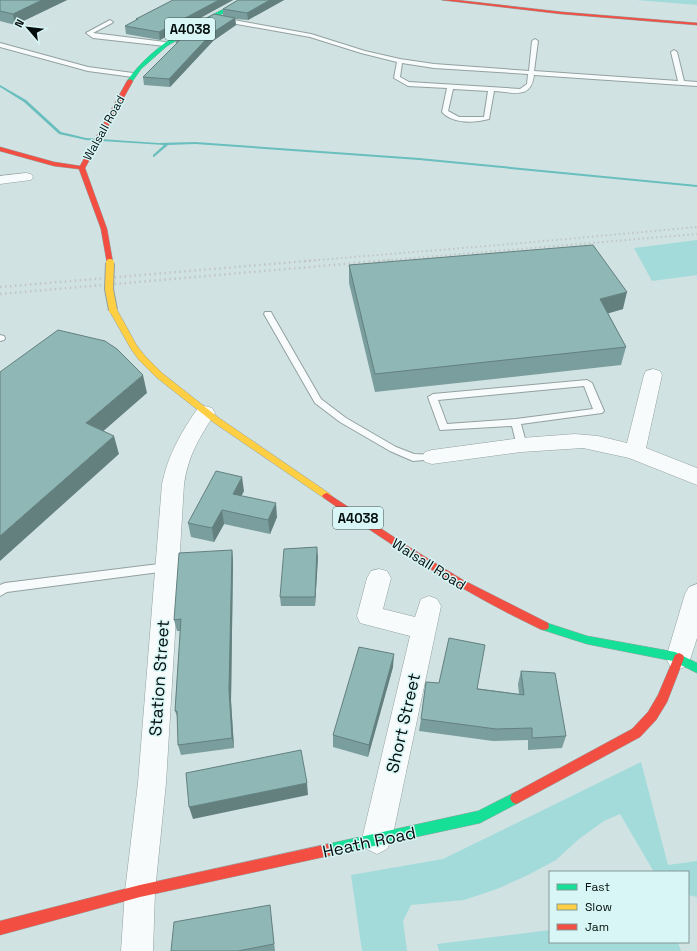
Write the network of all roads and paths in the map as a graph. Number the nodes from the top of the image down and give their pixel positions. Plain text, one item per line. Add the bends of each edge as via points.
1 (244, 0) edge
2 (444, 0) edge
3 (635, 10) dead end
4 (697, 15) edge
5 (210, 18) junction
6 (110, 22) dead end
7 (697, 24) edge
8 (535, 41) dead end
9 (165, 44) junction
10 (0, 45) edge
11 (674, 52) dead end
12 (400, 60) junction
13 (532, 73) junction
14 (133, 75) junction
15 (681, 83) junction
16 (697, 84) edge
17 (450, 87) junction
18 (491, 90) junction
19 (0, 149) edge
20 (82, 168) junction
21 (26, 178) dead end
22 (0, 180) edge
23 (268, 314) dead end
24 (653, 375) dead end
25 (206, 413) junction
26 (516, 422) junction
27 (522, 446) junction
28 (635, 452) junction
29 (432, 457) joint
30 (697, 477) edge
31 (167, 568) junction
32 (379, 578) dead end
33 (0, 591) edge
34 (697, 594) edge
35 (688, 663) edge
36 (377, 839) junction
37 (140, 891) junction
38 (0, 928) edge
39 (137, 951) edge

1 - 5 main road, A4038
2 - 7 main road
3 - 4 main road
5 - 9 main road, A4038
5 - 12 lane via 311,36
6 - 9 lane via 89,33 93,36
8 - 13 lane
9 - 14 main road, Walsall Road / A4038
10 - 14 lane via 88,69
11 - 15 lane
12 - 13 lane via 464,69
12 - 17 lane via 397,78 401,82
13 - 15 lane
13 - 18 lane via 526,89 513,92
14 - 20 main road, Walsall Road / A4038
15 - 16 lane
17 - 18 lane
17 - 18 lane via 445,112 453,117 481,120 487,118
19 - 20 main road via 54,164
20 - 25 main road, Walsall Road / A4038, bridge via 104,229 110,263 109,289 113,310 123,331 141,356 166,381
21 - 22 street
23 - 29 lane via 318,401 343,420 393,449 412,458
24 - 28 street
25 - 31 street, Station Street via 188,436 176,464
25 - 35 main road, Walsall Road / A4038 via 381,534 484,598 554,630
26 - 26 lane via 443,428 434,397 587,383 599,411
26 - 27 lane
27 - 28 street via 576,441
27 - 29 street
28 - 30 street via 666,462
31 - 33 lane via 5,588
31 - 37 street, Station Street via 152,783
32 - 36 street, Short Street via 369,616 426,618
34 - 35 street
35 - 36 main road, Heath Road via 648,721 636,733 480,818
36 - 37 main road, Heath Road
37 - 38 main road, Heath Road
37 - 39 street, Station Street

